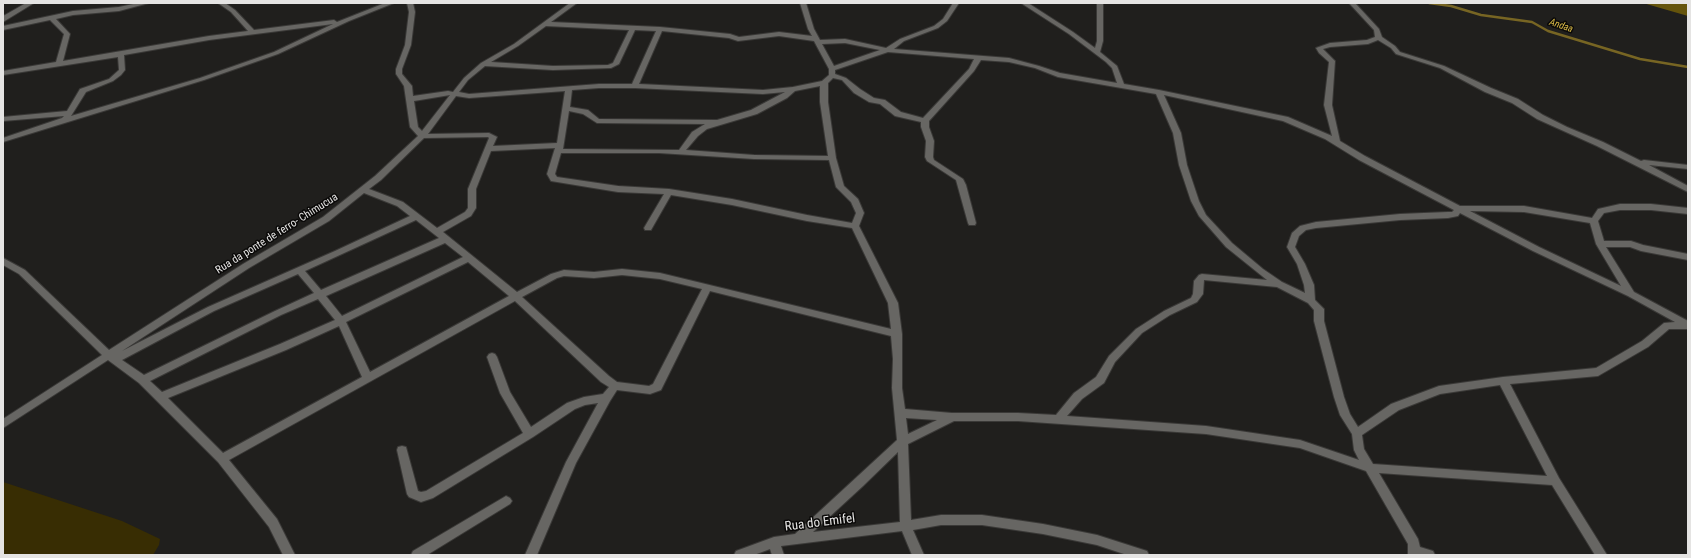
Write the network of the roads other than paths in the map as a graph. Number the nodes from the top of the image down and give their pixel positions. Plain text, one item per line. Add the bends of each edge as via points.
1 (31, 3) edge
2 (146, 3) edge
3 (222, 3) edge
4 (391, 3) edge
5 (410, 3) edge
6 (574, 3) edge
7 (803, 3) edge
8 (956, 3) edge
9 (1024, 3) edge
10 (1100, 3) edge
11 (1352, 3) edge
12 (51, 17) junction
13 (3, 20) edge
14 (347, 20) junction
15 (546, 24) junction
16 (3, 28) edge
17 (632, 28) junction
18 (660, 29) junction
19 (253, 33) junction
20 (1379, 38) junction
21 (818, 41) junction
22 (887, 50) junction
23 (1097, 52) junction
24 (121, 54) junction
25 (978, 58) junction
26 (483, 64) junction
27 (59, 65) junction
28 (832, 72) junction
29 (3, 73) edge
30 (824, 82) junction
31 (1121, 85) junction
32 (635, 86) junction
33 (569, 88) junction
34 (793, 89) junction
35 (1159, 92) junction
36 (454, 94) junction
37 (410, 99) junction
38 (566, 108) junction
39 (70, 113) junction
40 (3, 119) edge
41 (65, 120) junction
42 (925, 121) junction
43 (717, 122) junction
44 (422, 136) junction
45 (3, 140) edge
46 (1337, 143) junction
47 (559, 148) junction
48 (488, 149) junction
49 (681, 152) junction
50 (1627, 157) junction
51 (832, 158) junction
52 (1688, 167) edge
53 (1688, 189) edge
54 (364, 190) junction
55 (670, 192) junction
56 (1459, 209) junction
57 (1688, 211) edge
58 (417, 216) junction
59 (1594, 221) junction
60 (972, 223) dead end
61 (855, 226) junction
62 (648, 228) dead end
63 (437, 232) junction
64 (445, 239) junction
65 (1600, 244) junction
66 (1688, 257) edge
67 (470, 258) junction
68 (3, 262) edge
69 (299, 269) junction
70 (1279, 284) junction
71 (708, 286) junction
72 (1631, 294) junction
73 (320, 295) junction
74 (516, 296) junction
75 (1310, 301) junction
76 (1654, 307) junction
77 (342, 321) junction
78 (1667, 325) junction
79 (1688, 326) edge
80 (897, 334) junction
81 (492, 357) dead end
82 (112, 358) junction
83 (368, 378) junction
84 (143, 380) junction
85 (1503, 381) junction
86 (615, 386) junction
87 (160, 397) junction
88 (606, 398) junction
89 (900, 413) junction
90 (953, 417) junction
91 (1058, 420) junction
92 (3, 424) edge
93 (1357, 433) junction
94 (529, 434) junction
95 (902, 442) junction
96 (402, 450) dead end
97 (222, 459) junction
98 (1370, 468) junction
99 (1555, 481) junction
100 (506, 500) dead end
101 (906, 526) junction
102 (798, 539) junction
103 (774, 542) junction
104 (1414, 553) edge
105 (289, 555) edge
106 (417, 555) edge
107 (531, 555) edge
108 (740, 555) edge
109 (778, 555) edge
110 (918, 555) edge
111 (1143, 555) edge
112 (1429, 555) edge
113 (1601, 555) edge

1 - 13 street
2 - 12 street
3 - 19 street
4 - 14 street
5 - 37 street via 412,12 408,45 399,69 408,86
6 - 15 street, Rua da ponte de ferro- Chimucua
7 - 21 street via 811,29
8 - 22 street via 945,20 936,27 902,40
9 - 23 street
10 - 23 street via 1100,41
11 - 20 street via 1369,19
12 - 16 street
12 - 27 street via 67,34
14 - 19 street
14 - 41 street via 276,53 202,80
15 - 17 street
15 - 26 street, Rua da ponte de ferro- Chimucua
17 - 18 street
17 - 26 street via 616,64 609,67 553,68
18 - 21 street via 738,39 779,34
18 - 32 street
19 - 24 street
20 - 46 street via 1368,42 1319,48 1332,60 1328,105
20 - 50 street via 1398,53 1442,67 1564,129
21 - 22 street via 845,40
21 - 28 street
22 - 25 street
22 - 28 street
23 - 31 street via 1115,67
24 - 27 street
24 - 39 street via 122,70 119,74 84,91
25 - 31 street via 1021,62 1058,75
25 - 42 street via 972,70
26 - 36 street, Rua da ponte de ferro- Chimucua
27 - 29 street
28 - 30 street
28 - 42 street via 844,78 856,91 872,100 882,102 898,114
30 - 34 street
30 - 51 street via 824,102
31 - 35 street
32 - 33 street
32 - 34 street via 763,92
33 - 36 street via 469,96
33 - 38 street
34 - 43 street via 754,112
35 - 46 street via 1285,119
35 - 70 street via 1177,133 1183,165 1203,216 1229,245
36 - 37 street
36 - 44 street, Rua da ponte de ferro- Chimucua
37 - 44 street via 414,127
38 - 43 street via 585,112 597,121
38 - 47 street
39 - 40 street
39 - 41 street
41 - 45 street
42 - 60 street via 930,141 929,157 931,161 959,179
43 - 49 street via 695,134
44 - 48 street via 492,135
44 - 54 street, Rua da ponte de ferro- Chimucua
46 - 56 street
47 - 48 street
47 - 49 street
47 - 55 street via 551,174 554,179 618,189
48 - 63 street via 472,189 472,208 468,214
49 - 51 street
50 - 52 street via 1645,162
50 - 53 street
51 - 61 street via 840,187 855,201 860,213
54 - 58 street via 400,204
54 - 82 street, Rua da ponte de ferro- Chimucua via 326,219 246,266
55 - 61 street
55 - 62 street
56 - 59 street via 1509,208
56 - 72 street
56 - 75 street via 1455,214 1448,215 1400,217 1303,228 1295,234 1291,247 1309,285
57 - 59 street via 1620,207 1601,211
58 - 63 street
58 - 69 street
59 - 65 street
61 - 80 street via 893,303
63 - 64 street
64 - 67 street
64 - 73 street
65 - 66 street via 1631,244
65 - 72 street
67 - 74 street
67 - 77 street
68 - 82 street via 22,272
69 - 73 street
69 - 82 street
70 - 75 street
70 - 91 street via 1202,277 1194,300 1139,331 1112,359 1100,380 1078,396
71 - 74 street via 631,272 594,275 564,273
71 - 80 street
71 - 86 street via 657,387 650,390
72 - 76 street
73 - 77 street
73 - 84 street
74 - 83 street
74 - 86 street
75 - 93 street via 1319,309 1320,326 1339,397
76 - 78 street
76 - 79 street
77 - 83 street
77 - 87 street
78 - 79 street
78 - 85 street via 1645,344 1598,372
80 - 89 street via 897,388
81 - 94 street via 505,392
82 - 84 street
82 - 92 street, Rua da ponte de ferro- Chimucua
83 - 97 street
84 - 87 street
85 - 93 street via 1439,390 1395,407
85 - 99 street
86 - 88 street
87 - 97 street
88 - 94 street via 571,406
88 - 107 street via 571,462
89 - 90 street
89 - 95 street
90 - 91 street
90 - 95 street
91 - 98 street via 1206,430 1300,444
93 - 98 street via 1359,450
94 - 96 street via 437,491 421,497 413,494
95 - 101 street
95 - 102 street
97 - 105 street via 273,523
98 - 99 street
98 - 104 street via 1414,543
99 - 113 street
100 - 106 street
101 - 102 street, Rua do Emifel
101 - 110 street
101 - 111 street, Rua do Emifel via 942,520 982,520 1097,540
102 - 103 street, Rua do Emifel
103 - 108 street, Rua do Emifel
103 - 109 street
104 - 112 street

